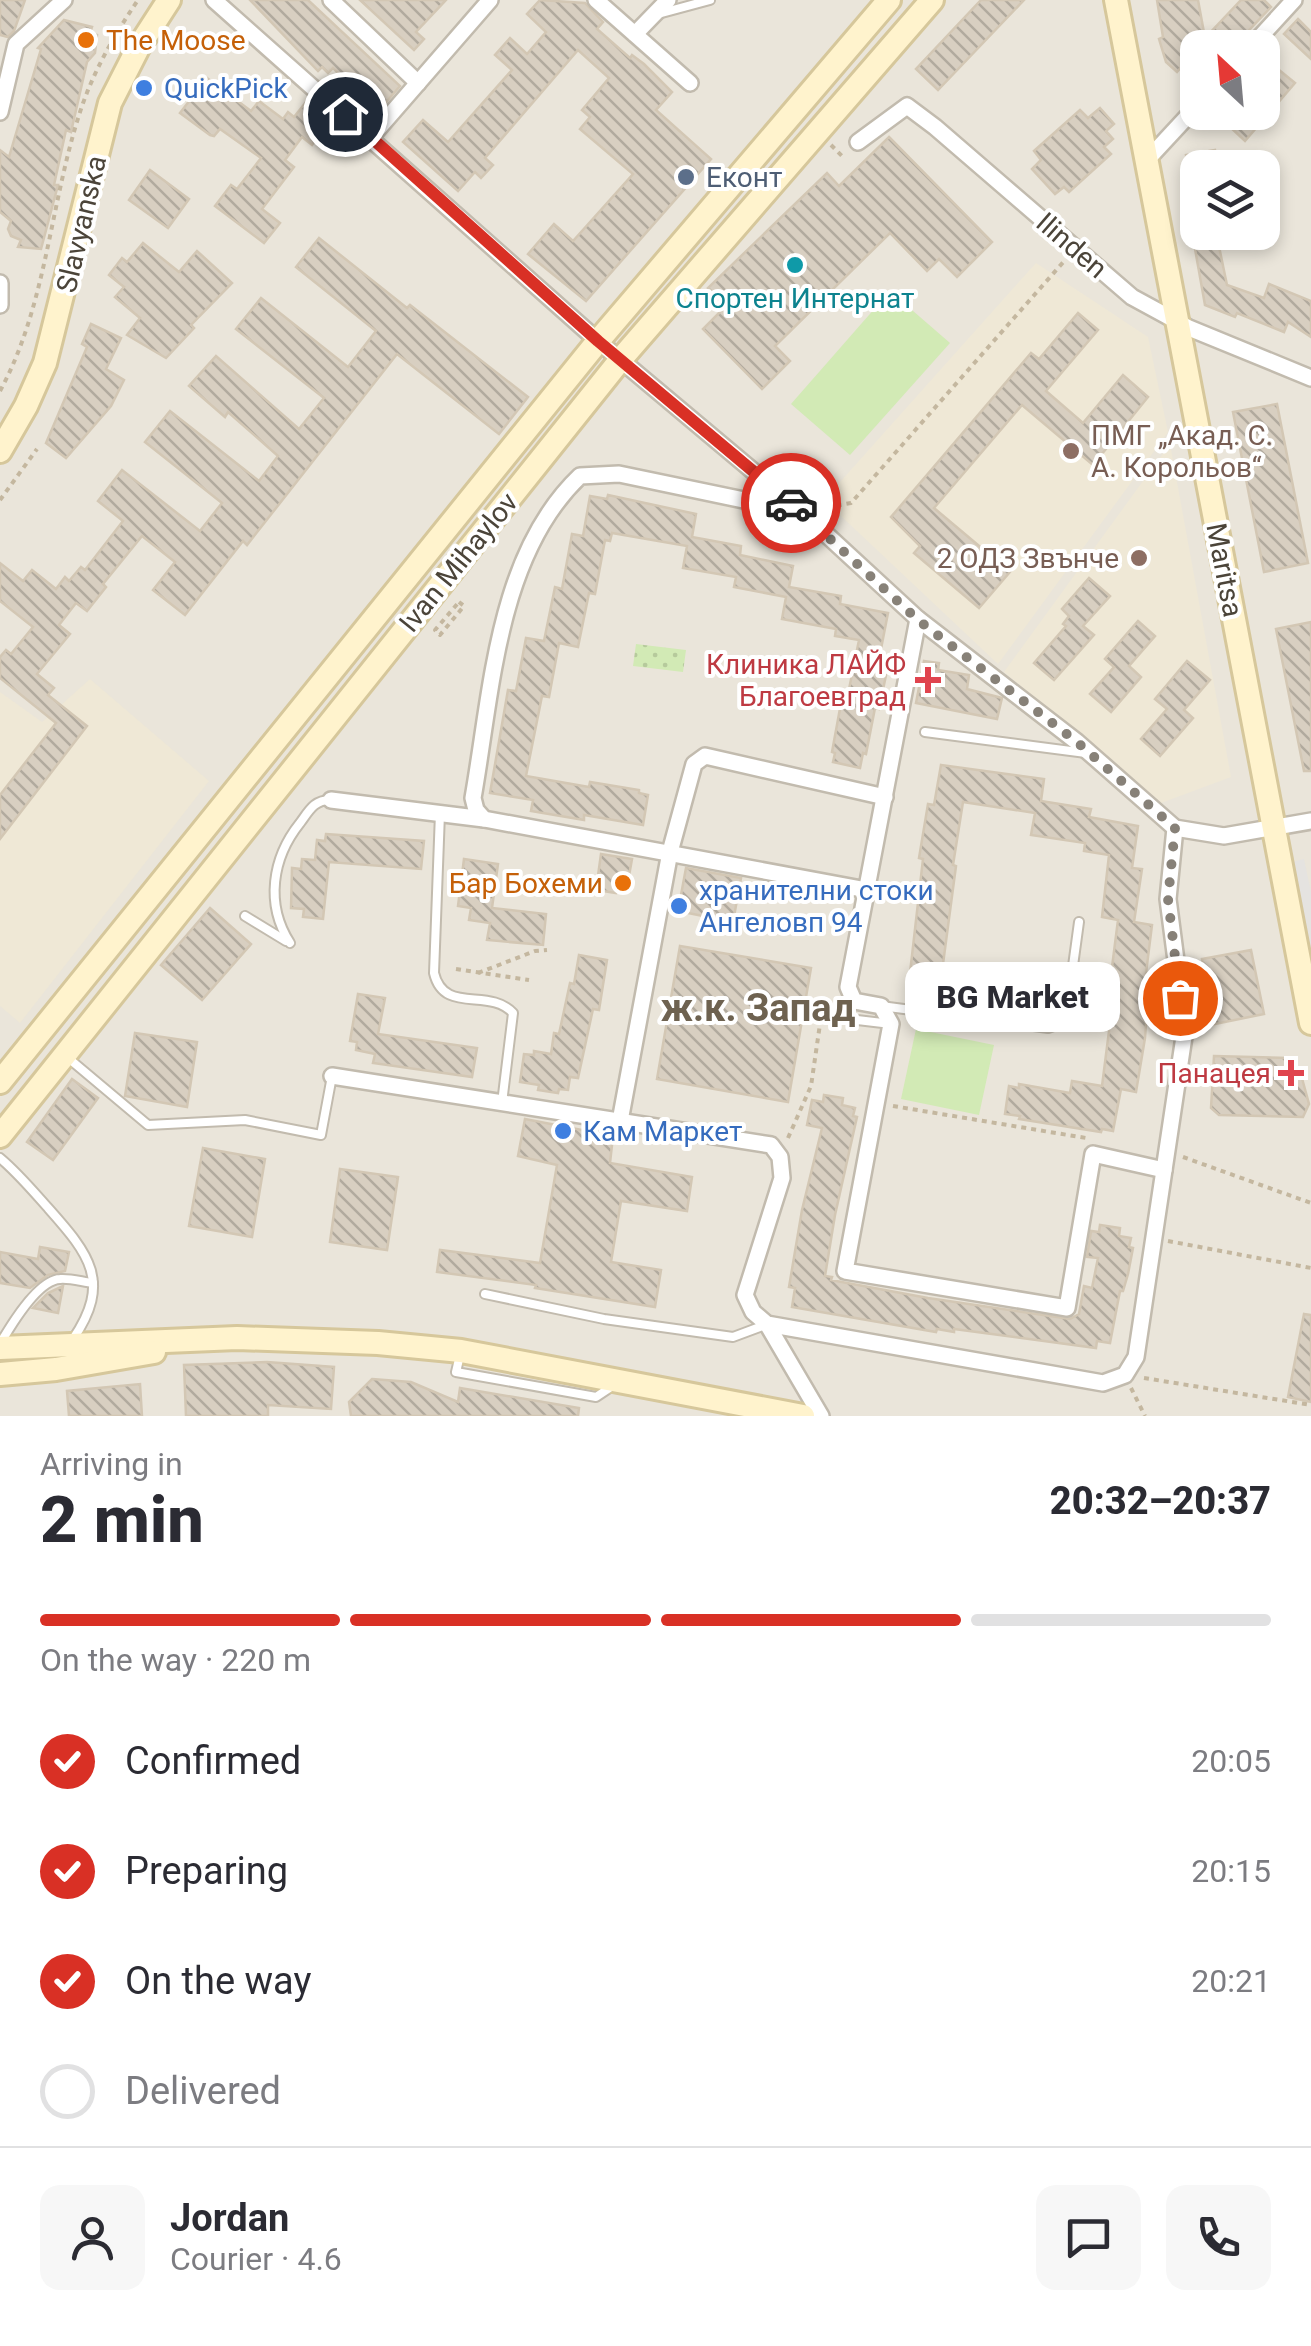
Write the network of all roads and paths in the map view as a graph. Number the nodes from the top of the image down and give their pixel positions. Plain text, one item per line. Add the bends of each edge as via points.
1 (64, 0) edge
2 (138, 0) edge
3 (169, 0) edge
4 (214, 0) edge
5 (331, 0) edge
6 (490, 0) edge
7 (596, 0) edge
8 (668, 0) edge
9 (710, 0) edge
10 (889, 0) edge
11 (932, 0) edge
12 (1116, 0) edge
13 (1294, 0) edge
14 (654, 16) junction
15 (1266, 30) edge
16 (635, 34) junction
17 (418, 83) junction
18 (690, 83) dead end
19 (0, 112) edge
20 (1180, 124) edge
21 (371, 138) junction
22 (858, 142) dead end
23 (832, 143) dead end
24 (843, 157) dead end
25 (1147, 160) junction
26 (1076, 248) junction
27 (0, 283) edge
28 (0, 305) edge
29 (1177, 321) junction
30 (598, 341) junction
31 (621, 359) junction
32 (1311, 378) edge
33 (0, 392) edge
34 (38, 449) dead end
35 (0, 451) edge
36 (0, 500) edge
37 (840, 505) dead end
38 (802, 513) junction
39 (459, 602) joint
40 (918, 620) junction
41 (924, 732) dead end
42 (1090, 754) junction
43 (885, 796) junction
44 (331, 800) joint
45 (440, 814) junction
46 (484, 819) junction
47 (1311, 821) edge
48 (1175, 828) junction
49 (1274, 828) junction
50 (670, 852) junction
51 (867, 890) junction
52 (245, 916) dead end
53 (1079, 922) dead end
54 (547, 950) dead end
55 (456, 969) dead end
56 (478, 972) junction
57 (529, 980) dead end
58 (880, 1006) junction
59 (832, 1018) joint
60 (1311, 1023) edge
61 (891, 1024) junction
62 (65, 1054) junction
63 (332, 1076) joint
64 (0, 1082) edge
65 (502, 1102) junction
66 (620, 1121) junction
67 (0, 1136) edge
68 (780, 1156) junction
69 (0, 1158) edge
70 (1164, 1170) junction
71 (1154, 1239) junction
72 (1311, 1268) edge
73 (93, 1283) junction
74 (486, 1294) dead end
75 (767, 1324) junction
76 (237, 1338) junction
77 (70, 1343) junction
78 (0, 1346) edge
79 (56, 1369) junction
80 (0, 1374) edge
81 (1125, 1375) junction
82 (0, 1385) edge
83 (1311, 1405) edge
84 (803, 1416) edge
85 (821, 1416) edge
86 (1146, 1416) edge

1 - 19 street via 16,44
2 - 33 path via 81,108 28,327
3 - 35 street, Slavyanska via 110,104 46,363
4 - 21 street
5 - 17 street
6 - 17 street
7 - 16 street
8 - 14 street
9 - 14 lane
10 - 30 street, Ivan Mihaylov
11 - 31 street, Ivan Mihaylov
12 - 25 street, Maritsa
13 - 15 street
14 - 16 street
16 - 18 street
17 - 21 street
20 - 25 street
21 - 30 street
22 - 26 street, Ilinden via 906,106
23 - 24 path
25 - 29 street, Maritsa
26 - 29 street, Ilinden via 1132,296
26 - 37 path via 852,503
27 - 28 street
29 - 32 street, Ilinden
29 - 49 street, Maritsa
30 - 31 street
30 - 64 street, Ivan Mihaylov
31 - 38 street
31 - 62 street, Ivan Mihaylov
34 - 36 path
38 - 40 street
38 - 46 street via 618,474 580,476 569,486 508,597 473,798
39 - 39 path via 435,630 440,635 464,606
40 - 42 street
40 - 43 street
41 - 42 lane
42 - 48 street
43 - 50 street via 705,756 694,764
43 - 51 street
44 - 45 street
44 - 52 lane via 316,802 276,867 276,913 290,943
45 - 46 street
45 - 65 lane via 434,973 446,994 504,1004 513,1013
46 - 50 street
47 - 49 street
48 - 49 street via 1224,836
48 - 70 street via 1168,899 1184,1030
49 - 60 street, Maritsa
50 - 51 street
50 - 66 street
51 - 58 street via 848,988 854,1001
53 - 58 lane via 1066,1017 1059,1024 1048,1028
54 - 56 path
55 - 56 path
56 - 57 path
58 - 61 street
59 - 61 lane
59 - 68 path via 821,1016 811,1086
61 - 70 street via 845,1271 1067,1308 1093,1154
62 - 63 lane via 148,1125 245,1120 321,1135
62 - 67 street, Ivan Mihaylov
63 - 65 street
65 - 66 street
66 - 68 street via 771,1145
68 - 75 street via 782,1178 745,1295
69 - 73 lane via 82,1246
70 - 71 street
71 - 72 path
71 - 81 street via 1136,1357
73 - 77 lane via 88,1316
73 - 78 lane via 45,1284
74 - 75 lane via 604,1320 733,1336
75 - 81 street via 1103,1383
75 - 85 street
76 - 77 street
76 - 79 street
76 - 84 street via 461,1351
77 - 78 street
77 - 79 lane
79 - 80 street
79 - 82 street
81 - 83 path
81 - 86 path

